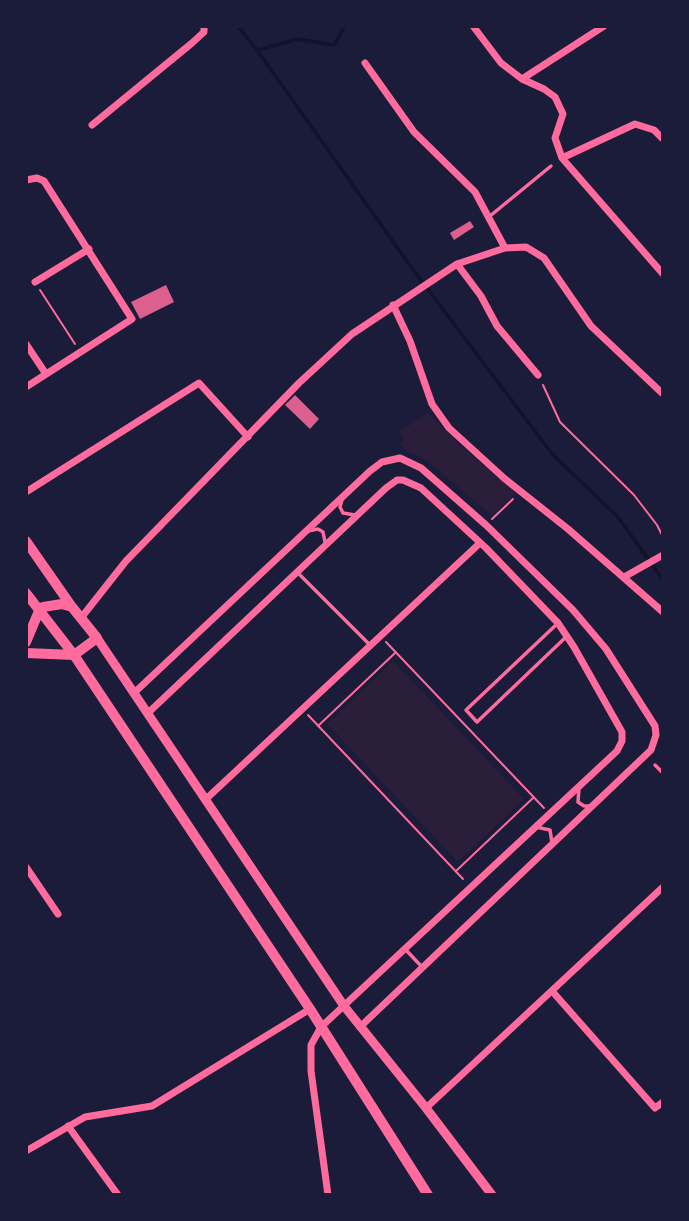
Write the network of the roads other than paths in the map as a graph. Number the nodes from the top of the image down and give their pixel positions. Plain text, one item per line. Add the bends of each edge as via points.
1 (204, 26) edge
2 (473, 26) edge
3 (604, 26) edge
4 (365, 63) dead end
5 (522, 79) junction
6 (92, 125) dead end
7 (663, 139) edge
8 (562, 158) junction
9 (551, 166) dead end
10 (26, 180) edge
11 (489, 218) junction
12 (505, 248) junction
13 (89, 249) junction
14 (457, 264) junction
15 (663, 274) edge
16 (35, 282) road end
17 (393, 305) junction
18 (26, 344) edge
19 (46, 374) junction
20 (538, 374) road end
21 (26, 387) edge
22 (663, 394) edge
23 (248, 437) junction
24 (26, 492) edge
25 (344, 495) junction
26 (359, 513) junction
27 (306, 531) junction
28 (26, 541) edge
29 (480, 543) junction
30 (323, 547) junction
31 (663, 555) edge
32 (297, 572) junction
33 (624, 577) junction
34 (26, 593) edge
35 (72, 607) junction
36 (39, 611) junction
37 (663, 612) edge
38 (81, 618) junction
39 (558, 623) junction
40 (567, 636) junction
41 (97, 638) junction
42 (26, 642) edge
43 (371, 645) junction
44 (26, 653) edge
45 (74, 655) junction
46 (134, 693) junction
47 (148, 713) junction
48 (659, 728) edge
49 (655, 765) dead end
50 (663, 773) edge
51 (579, 786) junction
52 (205, 800) junction
53 (595, 805) junction
54 (535, 827) junction
55 (552, 845) junction
56 (26, 867) edge
57 (663, 887) edge
58 (58, 914) dead end
59 (405, 949) junction
60 (424, 968) junction
61 (552, 991) junction
62 (344, 1006) junction
63 (310, 1009) junction
64 (320, 1027) junction
65 (360, 1027) junction
66 (663, 1102) edge
67 (426, 1108) junction
68 (68, 1126) junction
69 (26, 1151) edge
70 (118, 1195) edge
71 (328, 1195) edge
72 (428, 1195) edge
73 (492, 1195) edge

1 - 6 street via 192,43
2 - 5 street via 501,63
3 - 5 street
4 - 11 street via 414,132 475,192
5 - 8 street via 555,97 563,114 555,138
7 - 8 street via 654,130 635,124
8 - 15 street
9 - 11 lane
10 - 13 street via 44,181
11 - 12 street
12 - 14 street
12 - 22 street via 526,247 544,258 591,326
13 - 16 street
13 - 19 street via 132,319
14 - 17 street
14 - 20 street via 497,326
17 - 23 street via 352,334
17 - 33 street via 415,352 427,393 444,422
18 - 19 street
19 - 21 street
23 - 24 street via 199,383
23 - 38 street via 126,561
25 - 26 lane via 342,513
25 - 27 street
25 - 48 street via 387,460 406,459 421,468 586,624
26 - 29 street via 397,480 410,481
26 - 30 street
27 - 30 lane via 323,532
27 - 46 street
28 - 35 main road
29 - 39 street
29 - 43 street
30 - 32 street
31 - 33 street
32 - 43 lane
32 - 47 street
33 - 37 street
34 - 36 main road
35 - 36 main road via 62,604
35 - 38 main road
36 - 42 main road
36 - 45 main road
38 - 41 main road
39 - 40 street
39 - 40 lane via 466,710 477,722
40 - 51 street via 623,736 617,751
41 - 45 main road
41 - 46 street
43 - 52 street
44 - 45 main road
45 - 63 main road
46 - 47 street
47 - 52 street
48 - 53 street via 647,757
49 - 50 lane
51 - 53 lane via 579,802
51 - 54 street
52 - 62 street
53 - 55 street
54 - 55 lane via 550,830
54 - 59 street
55 - 60 street
56 - 58 street
57 - 61 street
59 - 60 lane
59 - 62 street
60 - 65 street
61 - 66 street via 655,1108
61 - 67 street
62 - 64 street
62 - 65 street
63 - 64 main road
63 - 68 street via 152,1106 85,1116
64 - 71 street via 311,1045 312,1071
64 - 72 main road
65 - 67 street
67 - 73 street
68 - 69 street
68 - 70 street

